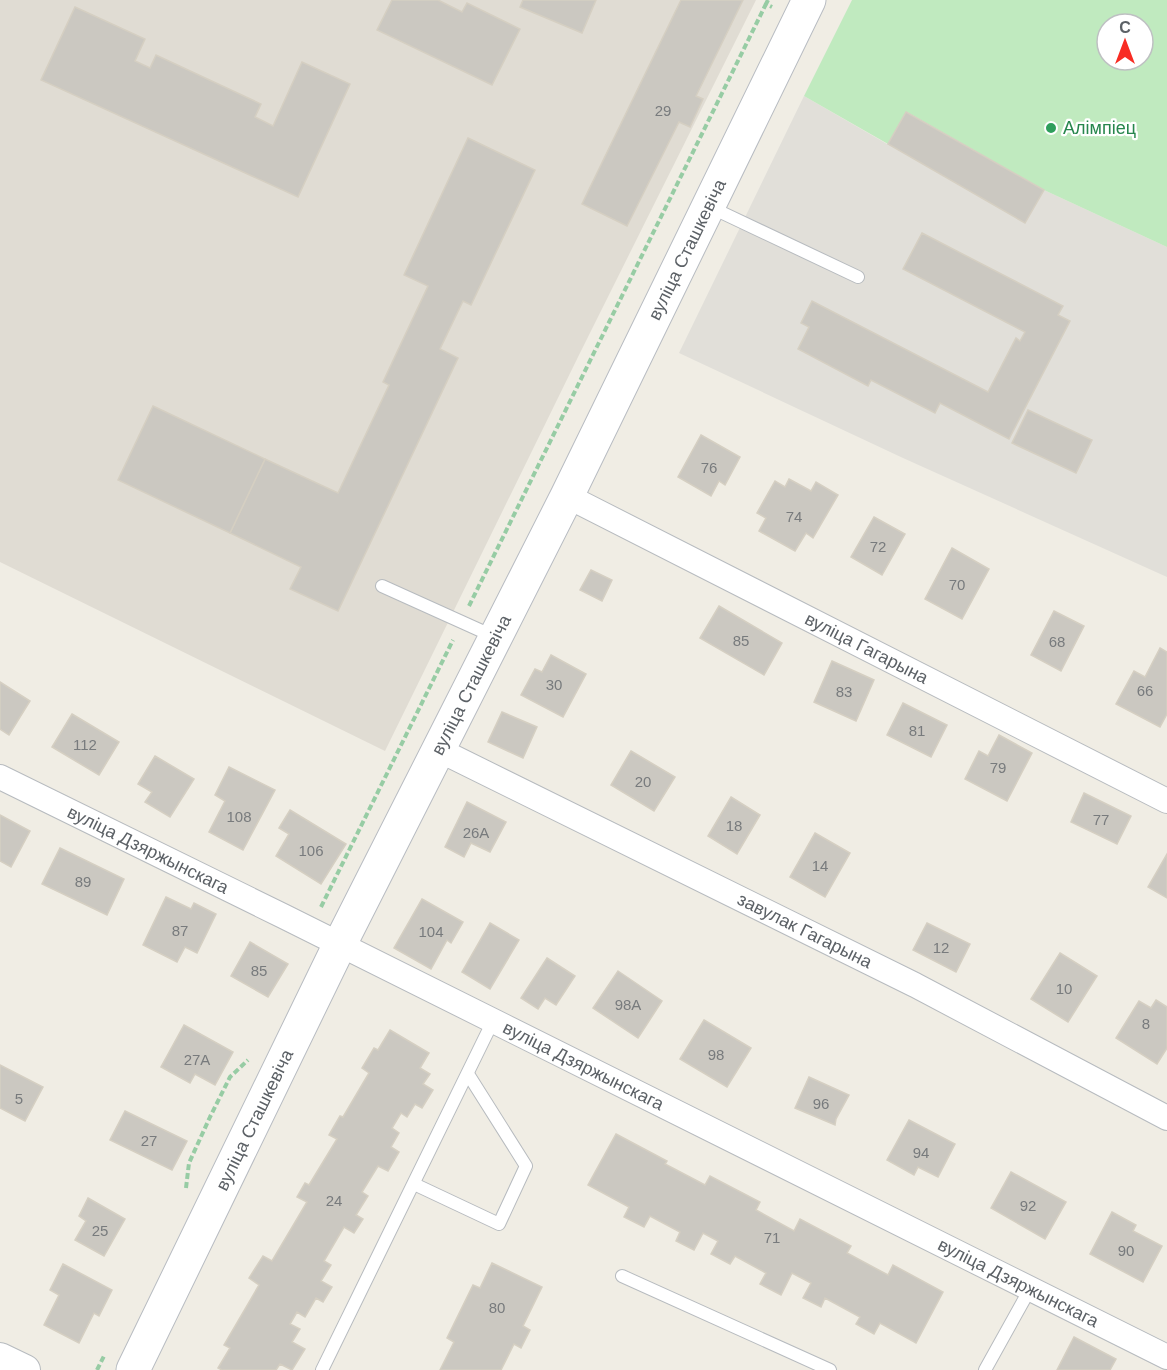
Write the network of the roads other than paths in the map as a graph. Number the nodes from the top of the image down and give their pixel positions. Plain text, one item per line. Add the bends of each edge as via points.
1 (809, 0) edge
2 (708, 207) junction
3 (858, 277) dead end
4 (567, 496) junction
5 (382, 586) dead end
6 (496, 638) junction
7 (439, 750) junction
8 (0, 777) edge
9 (1167, 801) edge
10 (340, 944) junction
11 (494, 1021) junction
12 (468, 1074) junction
13 (1167, 1118) edge
14 (414, 1184) junction
15 (622, 1276) dead end
16 (1030, 1289) junction
17 (1167, 1357) edge
18 (0, 1358) edge
19 (25, 1370) edge
20 (133, 1370) edge
21 (322, 1370) edge
22 (830, 1370) edge
23 (985, 1370) edge

1 - 2 main road, вуліца Сташкевіча
2 - 3 lane
2 - 4 main road, вуліца Сташкевіча
4 - 6 main road, вуліца Сташкевіча
4 - 9 street, вуліца Гагарына
5 - 6 lane
6 - 7 main road, вуліца Сташкевіча
7 - 10 main road, вуліца Сташкевіча
7 - 13 street, завулак Гагарына via 915,986
8 - 10 street, вуліца Дзяржынскага
10 - 11 street, вуліца Дзяржынскага
10 - 20 main road, вуліца Сташкевіча
11 - 12 lane
11 - 16 street, вуліца Дзяржынскага
12 - 14 lane
12 - 14 lane via 526,1166 499,1224
14 - 21 lane
15 - 22 lane
16 - 17 street, вуліца Дзяржынскага
16 - 23 lane
18 - 19 street

